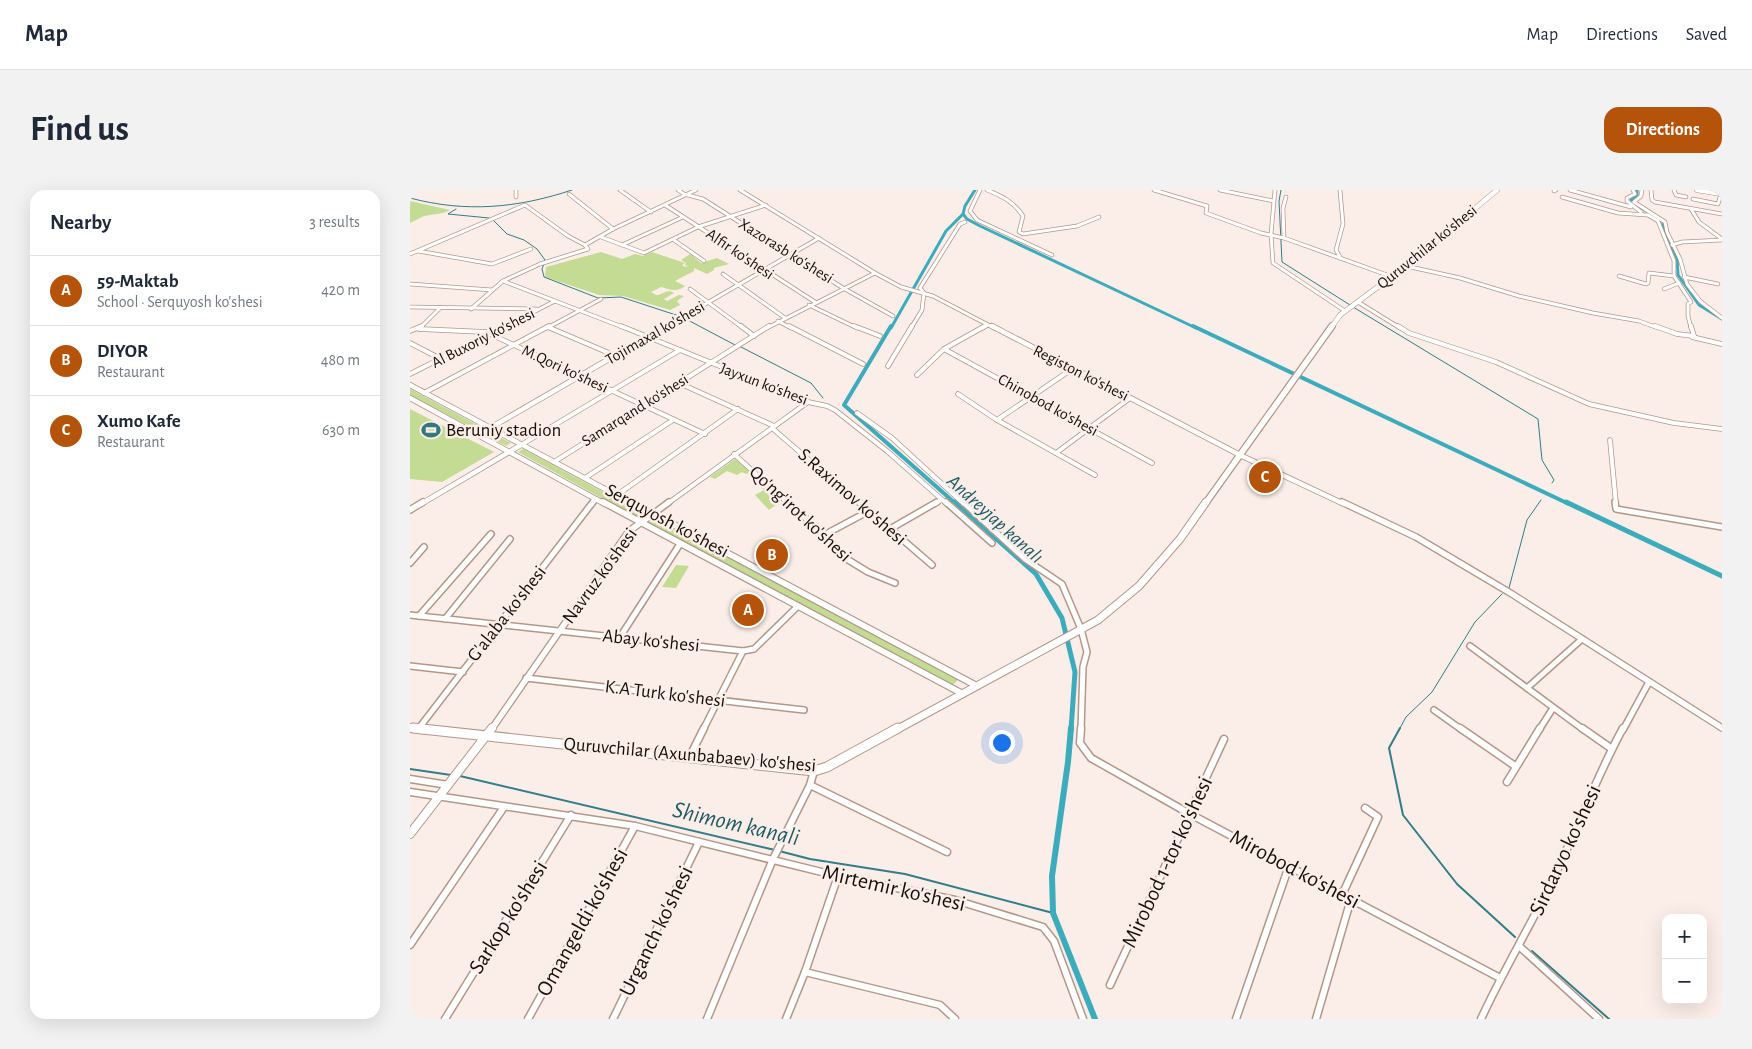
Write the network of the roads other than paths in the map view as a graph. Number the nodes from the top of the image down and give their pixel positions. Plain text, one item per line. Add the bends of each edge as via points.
1 (516, 190) edge
2 (620, 190) edge
3 (678, 190) edge
4 (696, 190) edge
5 (740, 190) edge
6 (980, 190) edge
7 (990, 190) edge
8 (1004, 190) edge
9 (1154, 190) edge
10 (1220, 190) edge
11 (1275, 190) edge
12 (1340, 190) edge
13 (1497, 190) edge
14 (1570, 190) edge
15 (1633, 190) edge
16 (1642, 190) edge
17 (1651, 190) edge
18 (1674, 190) edge
19 (1697, 190) edge
20 (997, 193) junction
21 (569, 194) dead end
22 (687, 194) junction
23 (1721, 194) edge
24 (516, 197) dead end
25 (1286, 197) dead end
26 (1562, 197) dead end
27 (1686, 197) dead end
28 (1693, 199) dead end
29 (1273, 201) junction
30 (1609, 201) junction
31 (665, 205) junction
32 (766, 205) junction
33 (1602, 208) junction
34 (1634, 208) junction
35 (1691, 209) junction
36 (651, 212) junction
37 (1722, 214) edge
38 (1647, 215) junction
39 (730, 216) junction
40 (683, 217) junction
41 (1098, 217) dead end
42 (965, 222) dead end
43 (698, 227) junction
44 (613, 229) junction
45 (1271, 234) junction
46 (601, 237) junction
47 (819, 238) junction
48 (1284, 238) junction
49 (1722, 239) edge
50 (674, 240) junction
51 (1668, 241) junction
52 (585, 245) junction
53 (622, 245) junction
54 (531, 249) dead end
55 (417, 251) junction
56 (410, 252) edge
57 (791, 254) junction
58 (1052, 255) dead end
59 (1340, 257) junction
60 (704, 261) dead end
61 (1406, 266) junction
62 (764, 271) junction
63 (875, 273) junction
64 (723, 274) dead end
65 (1390, 276) junction
66 (1619, 276) dead end
67 (1674, 276) junction
68 (1684, 277) junction
69 (503, 280) junction
70 (1679, 283) junction
71 (410, 284) edge
72 (1718, 284) dead end
73 (737, 285) junction
74 (843, 288) junction
75 (690, 289) dead end
76 (1664, 289) dead end
77 (492, 290) junction
78 (922, 292) junction
79 (601, 299) dead end
80 (555, 301) junction
81 (707, 302) junction
82 (815, 302) junction
83 (1357, 303) junction
84 (809, 305) junction
85 (410, 307) edge
86 (440, 308) junction
87 (472, 309) junction
88 (539, 309) junction
89 (581, 310) junction
90 (1347, 310) junction
91 (893, 316) dead end
92 (785, 318) junction
93 (1722, 318) edge
94 (778, 321) junction
95 (988, 325) junction
96 (548, 327) junction
97 (420, 329) junction
98 (410, 331) edge
99 (490, 334) junction
100 (754, 336) junction
101 (880, 336) dead end
102 (648, 337) junction
103 (1692, 337) junction
104 (410, 343) edge
105 (1722, 344) edge
106 (514, 345) junction
107 (944, 348) junction
108 (680, 350) junction
109 (616, 356) junction
110 (441, 359) junction
111 (710, 362) junction
112 (863, 364) dead end
113 (888, 366) dead end
114 (1072, 369) junction
115 (410, 374) edge
116 (917, 375) dead end
117 (580, 376) junction
118 (679, 383) junction
119 (410, 385) edge
120 (611, 391) junction
121 (424, 393) junction
122 (958, 394) dead end
123 (1031, 396) junction
124 (410, 398) edge
125 (1130, 398) junction
126 (808, 402) junction
127 (643, 406) junction
128 (738, 409) junction
129 (857, 413) dead end
130 (673, 420) junction
131 (998, 420) junction
132 (773, 427) junction
133 (490, 428) junction
134 (1090, 428) junction
135 (1722, 429) edge
136 (704, 434) junction
137 (1610, 440) dead end
138 (521, 445) junction
139 (511, 452) junction
140 (1056, 453) junction
141 (734, 454) junction
142 (1242, 456) junction
143 (554, 462) junction
144 (1152, 463) dead end
145 (1094, 475) dead end
146 (584, 478) junction
147 (617, 495) junction
148 (596, 499) junction
149 (941, 500) junction
150 (410, 510) edge
151 (869, 511) junction
152 (653, 514) junction
153 (639, 522) junction
154 (1722, 527) edge
155 (890, 529) junction
156 (491, 534) dead end
157 (824, 535) junction
158 (510, 539) dead end
159 (992, 543) dead end
160 (680, 544) junction
161 (424, 547) dead end
162 (410, 562) edge
163 (932, 566) dead end
164 (895, 583) dead end
165 (798, 606) junction
166 (410, 615) edge
167 (418, 616) junction
168 (445, 619) junction
169 (499, 624) junction
170 (1081, 628) junction
171 (560, 632) junction
172 (620, 638) junction
173 (1582, 639) junction
174 (1470, 646) dead end
175 (743, 651) junction
176 (410, 666) edge
177 (462, 672) junction
178 (526, 678) junction
179 (1649, 682) junction
180 (977, 686) junction
181 (1527, 688) junction
182 (963, 694) junction
183 (719, 700) junction
184 (1552, 708) junction
185 (804, 710) dead end
186 (1434, 710) dead end
187 (410, 728) edge
188 (1722, 728) edge
189 (419, 729) junction
190 (487, 734) junction
191 (1224, 739) dead end
192 (1612, 749) junction
193 (689, 759) junction
194 (1515, 766) junction
195 (814, 771) junction
196 (410, 779) edge
197 (1507, 782) dead end
198 (450, 784) junction
199 (810, 785) junction
200 (410, 792) edge
201 (439, 797) junction
202 (504, 806) junction
203 (1365, 808) dead end
204 (1190, 814) junction
205 (571, 815) junction
206 (635, 826) junction
207 (410, 834) edge
208 (700, 842) junction
209 (947, 852) dead end
210 (773, 860) junction
211 (1289, 866) junction
212 (838, 876) junction
213 (1342, 895) junction
214 (1351, 899) junction
215 (410, 945) edge
216 (1518, 946) junction
217 (805, 972) junction
218 (1500, 978) junction
219 (1110, 985) dead end
220 (445, 1019) edge
221 (528, 1019) edge
222 (613, 1019) edge
223 (706, 1019) edge
224 (786, 1019) edge
225 (954, 1019) edge
226 (1083, 1019) edge
227 (1236, 1019) edge
228 (1316, 1019) edge
229 (1481, 1019) edge
230 (1599, 1019) edge

1 - 24 street
2 - 36 street
3 - 22 street, Xazorasb ko'shesi
4 - 22 street
5 - 32 street
6 - 58 street via 970,211 977,220
7 - 20 street
8 - 20 street
9 - 45 street via 1207,206 1206,213
10 - 29 street
11 - 29 street
12 - 59 street via 1343,227 1337,238 1336,251
13 - 61 main road, Quruvchilar ko'shesi
14 - 30 street
15 - 34 street via 1635,194 1627,200
16 - 51 street via 1634,202 1665,222
17 - 35 street via 1651,198 1655,202
18 - 27 street via 1676,195
19 - 23 main road
20 - 41 street via 1018,207 1023,216 1019,232 1023,234 1077,226
21 - 44 street
22 - 31 street
22 - 39 street, Xazorasb ko'shesi via 703,199
23 - 28 street via 1718,204
25 - 48 street
26 - 33 street
29 - 45 street
30 - 33 street
30 - 34 street
31 - 36 street
31 - 40 street, Alfir ko'shesi
32 - 39 street
32 - 47 street
33 - 38 street via 1623,214
34 - 38 street
35 - 37 street
35 - 49 street via 1692,215 1702,225
36 - 44 street
38 - 51 street via 1658,221
39 - 43 street
39 - 57 street, Xazorasb ko'shesi
40 - 43 street, Alfir ko'shesi
40 - 53 street
42 - 78 street via 960,224 941,252 920,288
43 - 50 street
43 - 62 street, Alfir ko'shesi
44 - 46 street
45 - 48 street
45 - 90 street via 1273,263
46 - 52 street
46 - 53 street
47 - 57 street, Tojimaxal ko'shesi
47 - 63 street, Registon ko'shesi
48 - 59 street
49 - 51 street
50 - 53 street via 644,253
50 - 60 street
51 - 67 street via 1674,261
51 - 68 street via 1680,258
52 - 55 street via 527,205
52 - 69 street via 588,249
54 - 55 street via 492,264
55 - 56 street
57 - 62 street, Tojimaxal ko'shesi
57 - 74 street, Xazorasb ko'shesi
59 - 65 street
61 - 65 main road, Quruvchilar ko'shesi
61 - 103 street
62 - 73 street, Tojimaxal ko'shesi
62 - 82 street, Alfir ko'shesi
63 - 74 street, Samarqand ko'shesi
63 - 78 street, Registon ko'shesi via 905,288
64 - 73 street
65 - 83 main road, Quruvchilar ko'shesi
66 - 67 street via 1646,284 1649,273
67 - 70 street
68 - 72 street
68 - 93 street via 1703,306
69 - 77 street
69 - 80 street, Jayxun ko'shesi
70 - 76 street
70 - 103 street via 1691,302 1687,312
71 - 77 street
73 - 81 street, Tojimaxal ko'shesi
73 - 92 street
74 - 82 street, Samarqand ko'shesi
74 - 91 street, Xazorasb ko'shesi
75 - 81 street
77 - 87 street
78 - 95 street, Registon ko'shesi
78 - 113 street via 921,313
79 - 89 street
80 - 88 street, Al Buxoriy ko'shesi
80 - 89 street, Jayxun ko'shesi
81 - 100 street
81 - 102 street, Tojimaxal ko'shesi
82 - 84 street, Samarqand ko'shesi
83 - 90 main road, Quruvchilar ko'shesi
83 - 135 street via 1409,334 1496,362 1589,404 1674,423
84 - 92 street, Samarqand ko'shesi
84 - 101 street
85 - 86 street
86 - 87 street
86 - 97 street
87 - 88 street
88 - 99 street, Al Buxoriy ko'shesi
89 - 96 street
89 - 102 street, Jayxun ko'shesi
90 - 142 main road, Quruvchilar ko'shesi via 1326,334
92 - 94 street, Samarqand ko'shesi
94 - 100 street, Samarqand ko'shesi
94 - 112 street
95 - 107 street
95 - 114 street, Registon ko'shesi
96 - 106 street
96 - 109 street
97 - 98 street, M.Qori ko'shesi
97 - 99 street, M.Qori ko'shesi via 471,330
99 - 106 street, M.Qori ko'shesi
99 - 110 street, Al Buxoriy ko'shesi
100 - 111 street, Samarqand ko'shesi
102 - 108 street, Jayxun ko'shesi
102 - 109 street, Tojimaxal ko'shesi
103 - 105 street
104 - 110 street
106 - 117 street, M.Qori ko'shesi
106 - 121 street
107 - 116 street
107 - 123 street, Chinobod ko'shesi
108 - 111 street, Jayxun ko'shesi
108 - 120 street
109 - 117 street, Tojimaxal ko'shesi
110 - 115 street, Al Buxoriy ko'shesi
111 - 118 street, Samarqand ko'shesi
111 - 126 street, Jayxun ko'shesi
114 - 123 street
114 - 125 street, Registon ko'shesi
117 - 120 street, M.Qori ko'shesi
117 - 133 street, Tojimaxal ko'shesi
118 - 127 street, Samarqand ko'shesi
118 - 128 street, S.Raximov ko'shesi
119 - 121 street, Serquyosh ko'shesi
120 - 127 street, M.Qori ko'shesi
120 - 138 street
121 - 133 street, Serquyosh ko'shesi
122 - 131 street
123 - 131 street
123 - 134 street, Chinobod ko'shesi
124 - 139 street, Serquyosh ko'shesi
125 - 134 street
125 - 142 street, Registon ko'shesi
126 - 132 street, Navruz ko'shesi
126 - 149 street, Jayxun ko'shesi via 835,410
127 - 130 street, M.Qori ko'shesi
127 - 143 street, Samarqand ko'shesi
128 - 132 street, S.Raximov ko'shesi
128 - 136 street
129 - 170 street via 921,464 1025,559 1062,584
130 - 136 street, M.Qori ko'shesi
130 - 146 street
131 - 140 street
132 - 141 street, Navruz ko'shesi
132 - 151 street, S.Raximov ko'shesi
133 - 138 street, Serquyosh ko'shesi
134 - 140 street
134 - 144 street, Chinobod ko'shesi
136 - 147 street
137 - 154 street via 1616,509
138 - 139 street
138 - 143 street, Serquyosh ko'shesi
139 - 148 street, Serquyosh ko'shesi
139 - 150 street
140 - 145 street
141 - 152 street, Navruz ko'shesi
141 - 157 street, Qo'ng'irot ko'shesi
142 - 170 main road, Quruvchilar (Axunbabaev) ko'shesi via 1180,539 1139,586 1098,620
142 - 173 street, Registon ko'shesi via 1416,538
143 - 146 street, Serquyosh ko'shesi
146 - 147 street, Serquyosh ko'shesi
147 - 152 street, Serquyosh ko'shesi
148 - 153 street, Serquyosh ko'shesi
148 - 169 street, G'alaba ko'shesi
149 - 155 street
149 - 159 street, Jayxun ko'shesi
151 - 155 street, S.Raximov ko'shesi
151 - 157 street
152 - 153 street, Navruz ko'shesi
152 - 180 street, Serquyosh ko'shesi
153 - 160 street, Serquyosh ko'shesi
153 - 171 street, Navruz ko'shesi via 628,531
155 - 163 street, S.Raximov ko'shesi
156 - 167 street
157 - 164 street, Qo'ng'irot ko'shesi via 845,558
158 - 168 street
160 - 165 street, Serquyosh ko'shesi
160 - 172 street
161 - 162 street
165 - 175 street via 754,649
165 - 182 street, Serquyosh ko'shesi
166 - 167 street, Abay ko'shesi
167 - 168 street, Abay ko'shesi
168 - 169 street, Abay ko'shesi
169 - 171 street, Abay ko'shesi
169 - 177 street, G'alaba ko'shesi
170 - 180 main road, Quruvchilar (Axunbabaev) ko'shesi
170 - 204 street, Mirobod ko'shesi via 1087,652 1082,667 1080,743 1091,758
171 - 172 street, Abay ko'shesi
171 - 178 street, Navruz ko'shesi
172 - 175 street, Abay ko'shesi
173 - 179 street, Registon ko'shesi
173 - 181 street
174 - 181 street
175 - 183 street
176 - 177 street
177 - 189 street, G'alaba ko'shesi
178 - 183 street, K.A Turk ko'shesi
178 - 190 street, Navruz ko'shesi
179 - 188 street, Registon ko'shesi
179 - 192 street, Sirdaryo ko'shesi
180 - 182 main road, Quruvchilar (Axunbabaev) ko'shesi
181 - 184 street
182 - 195 main road, Quruvchilar (Axunbabaev) ko'shesi via 850,756
183 - 185 street, K.A Turk ko'shesi
183 - 193 street
184 - 192 street
184 - 194 street
186 - 194 street
187 - 189 main road, Quruvchilar (Axunbabaev) ko'shesi
189 - 190 main road, Quruvchilar (Axunbabaev) ko'shesi
190 - 193 main road, Quruvchilar (Axunbabaev) ko'shesi
190 - 198 street, Navruz ko'shesi
191 - 204 street, Mirobod 1-tor ko'shesi
192 - 216 street, Sirdaryo ko'shesi via 1554,877
193 - 195 main road, Quruvchilar (Axunbabaev) ko'shesi
194 - 197 street
195 - 199 street
196 - 198 street
198 - 201 street
199 - 209 street
199 - 210 street
200 - 201 street, Mirtemir ko'shesi
201 - 202 street, Mirtemir ko'shesi
201 - 207 street
202 - 205 street, Mirtemir ko'shesi
202 - 215 street
203 - 213 street via 1378,817
204 - 211 street, Mirobod ko'shesi
204 - 219 street, Mirobod 1-tor ko'shesi
205 - 206 street, Mirtemir ko'shesi
205 - 220 street, Sarkop ko'shesi
206 - 208 street, Mirtemir ko'shesi
206 - 221 street, Omangeldi ko'shesi
208 - 210 street, Mirtemir ko'shesi
208 - 222 street, Urganch ko'shesi
210 - 212 street, Mirtemir ko'shesi
210 - 223 street
211 - 213 street, Mirobod ko'shesi
211 - 227 street
212 - 217 street
212 - 226 street, Mirtemir ko'shesi via 955,900 1043,927 1054,941
213 - 214 street, Mirobod ko'shesi
214 - 218 street, Mirobod ko'shesi
214 - 228 street
216 - 218 street, Sirdaryo ko'shesi
216 - 230 street
217 - 224 street
217 - 225 street via 940,1005
218 - 229 street, Sirdaryo ko'shesi

